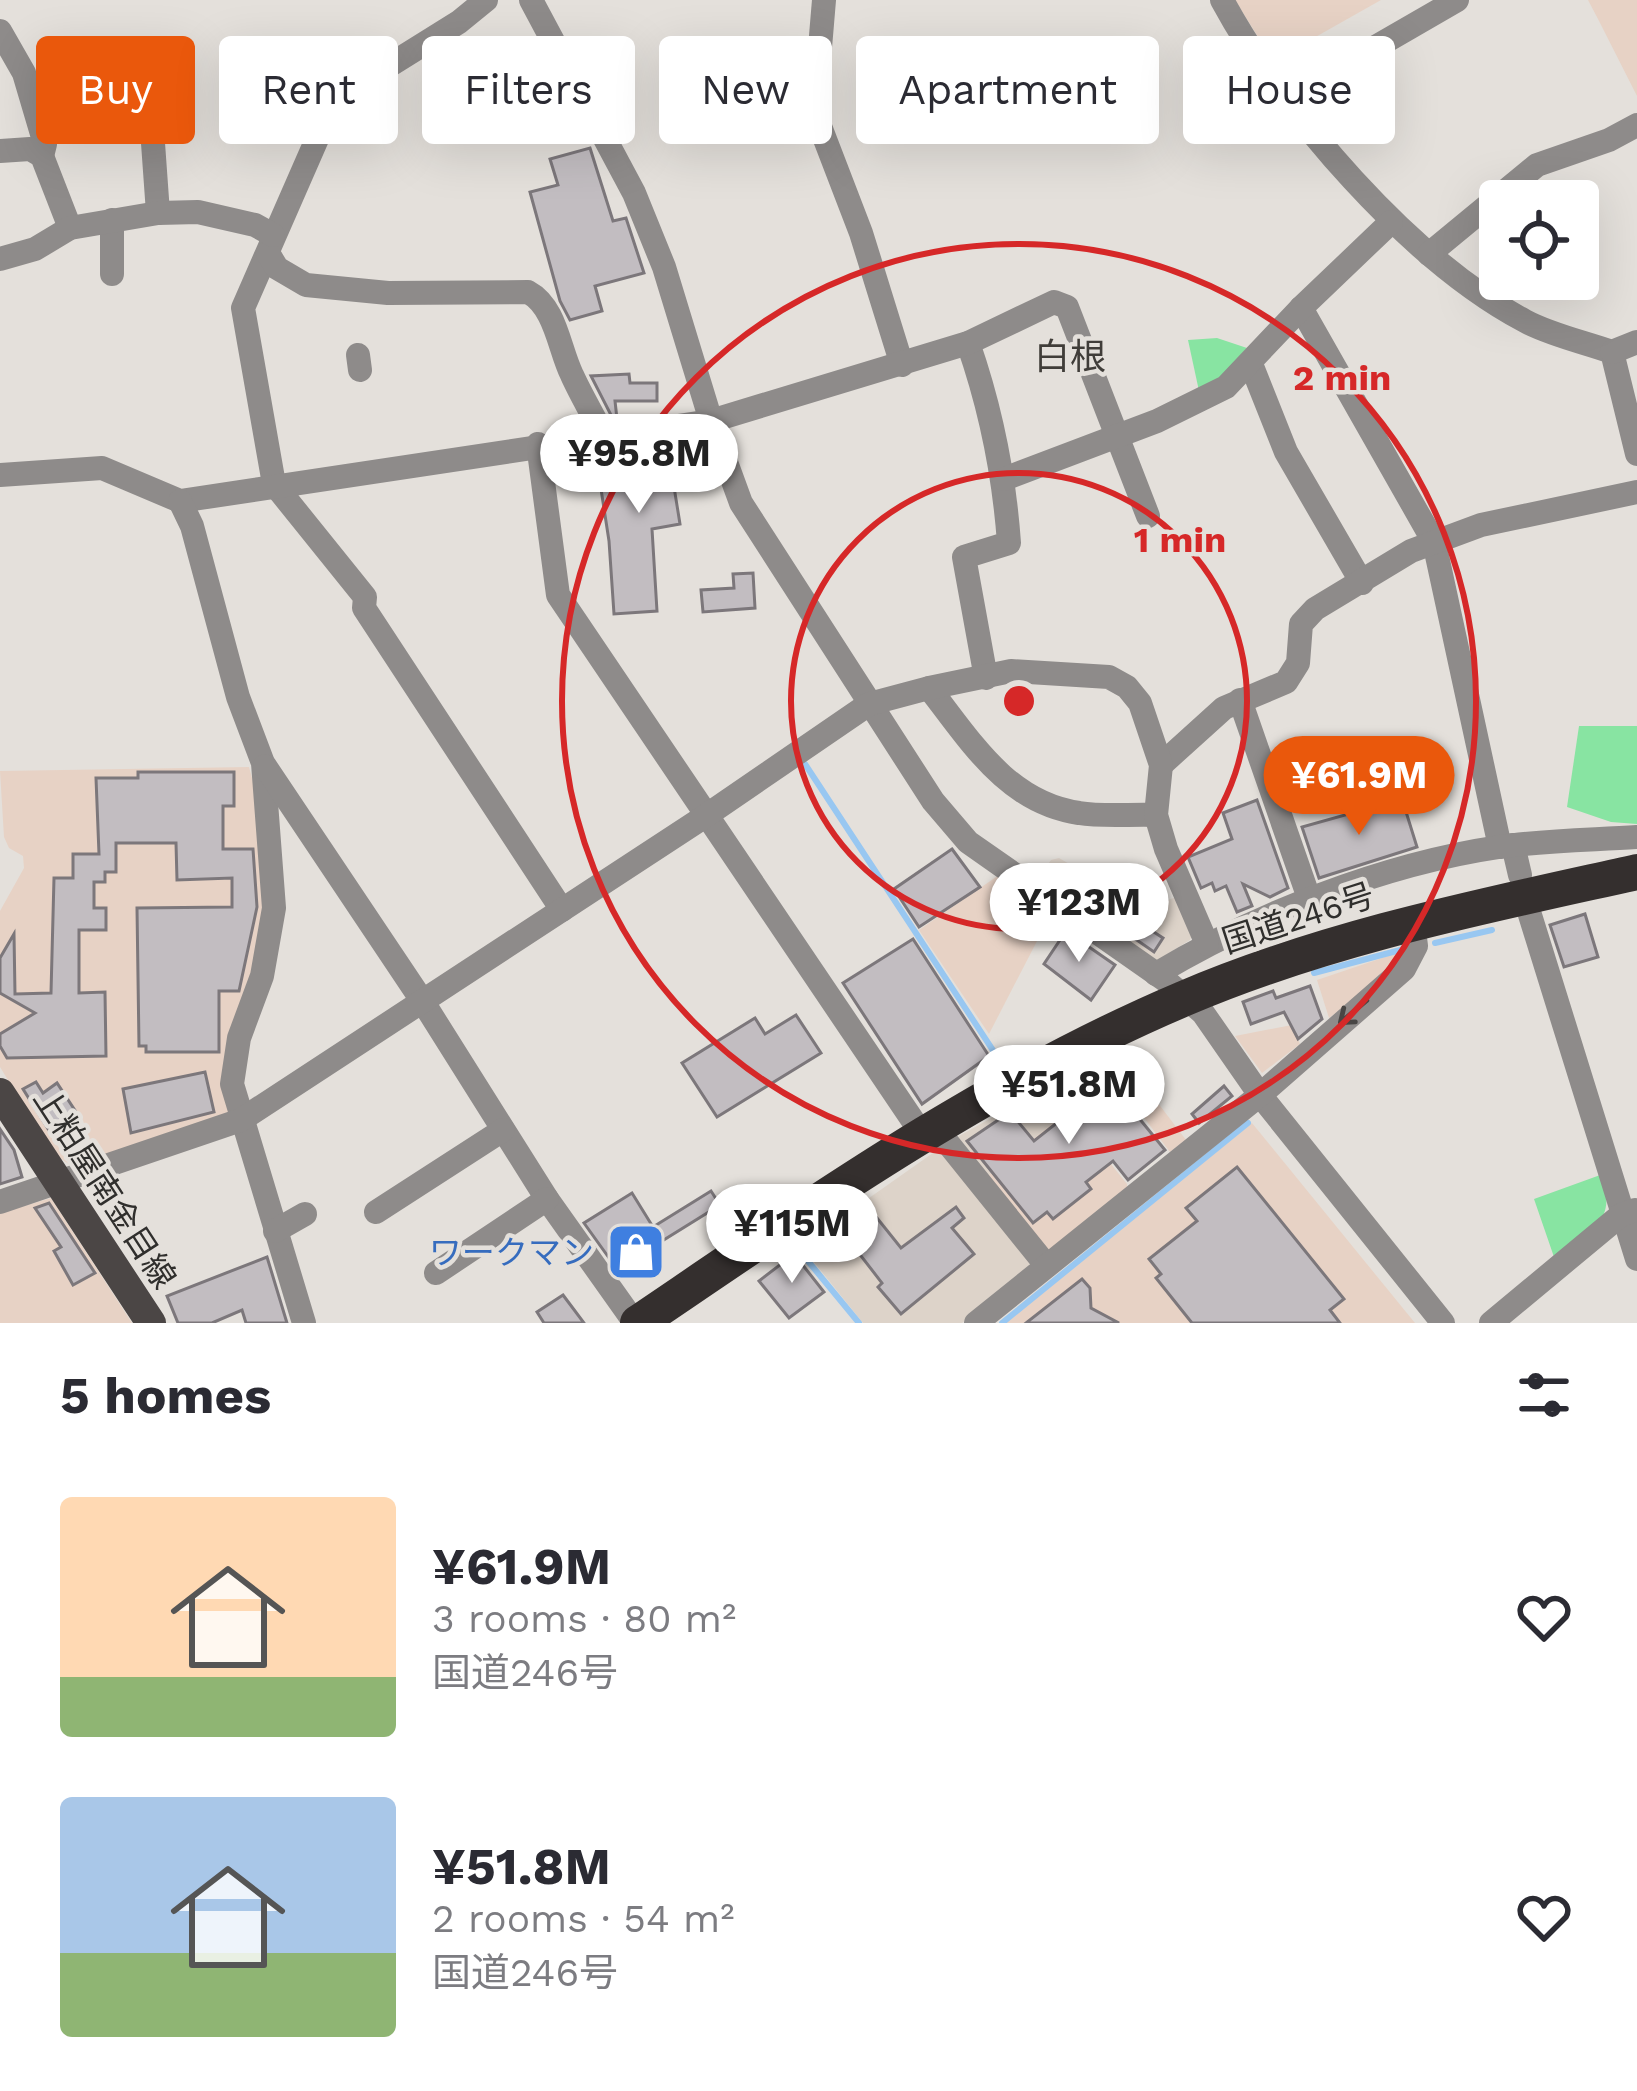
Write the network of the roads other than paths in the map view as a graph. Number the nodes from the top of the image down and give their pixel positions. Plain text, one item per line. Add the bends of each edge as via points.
1 (486, 0) edge
2 (531, 0) edge
3 (824, 0) edge
4 (1222, 0) edge
5 (1457, 0) edge
6 (0, 31) edge
7 (1241, 36) edge
8 (1395, 36) edge
9 (1637, 125) edge
10 (153, 144) edge
11 (1325, 144) edge
12 (0, 151) edge
13 (42, 156) junction
14 (158, 213) junction
15 (112, 220) junction
16 (1391, 222) junction
17 (70, 228) junction
18 (270, 244) junction
19 (1429, 254) junction
20 (0, 259) edge
21 (112, 274) dead end
22 (1300, 308) junction
23 (1637, 342) edge
24 (968, 343) junction
25 (1612, 352) junction
26 (1251, 364) junction
27 (902, 365) junction
28 (711, 421) junction
29 (603, 435) junction
30 (1118, 435) junction
31 (538, 444) junction
32 (1637, 454) edge
33 (0, 475) edge
34 (1004, 478) junction
35 (274, 484) junction
36 (1637, 492) edge
37 (180, 501) junction
38 (1148, 516) dead end
39 (1434, 542) junction
40 (1362, 583) junction
41 (986, 678) junction
42 (929, 688) junction
43 (1240, 700) junction
44 (869, 704) junction
45 (262, 763) junction
46 (1161, 765) junction
47 (1156, 814) junction
48 (707, 815) junction
49 (1637, 837) edge
50 (1506, 846) junction
51 (1637, 872) edge
52 (1520, 875) dead end
53 (1310, 902) junction
54 (562, 910) junction
55 (1530, 915) dead end
56 (1414, 922) junction
57 (1207, 944) junction
58 (1156, 974) junction
59 (1187, 997) junction
60 (423, 1002) junction
61 (0, 1093) edge
62 (1260, 1095) junction
63 (241, 1120) junction
64 (503, 1130) junction
65 (928, 1130) junction
66 (58, 1184) junction
67 (548, 1199) junction
68 (0, 1202) edge
69 (376, 1211) dead end
70 (1629, 1212) edge
71 (305, 1214) dead end
72 (274, 1232) junction
73 (1637, 1259) edge
74 (1046, 1265) junction
75 (436, 1273) dead end
76 (151, 1323) edge
77 (304, 1323) edge
78 (637, 1323) edge
79 (976, 1323) edge
80 (1443, 1323) edge
81 (1491, 1323) edge

1 - 18 street via 334,100
2 - 28 street via 634,193
3 - 27 street via 818,121
4 - 7 street
5 - 8 street
6 - 13 street via 24,73
9 - 19 street via 1537,165
10 - 14 street
11 - 16 street
12 - 13 street
13 - 17 street
14 - 15 street
14 - 18 street via 255,225
15 - 17 street
15 - 21 street
16 - 19 street
16 - 22 street
17 - 20 street
18 - 29 street via 277,268 306,285 538,297
18 - 35 street via 243,308
19 - 25 street via 1526,322
22 - 26 street
22 - 39 street
23 - 25 street
24 - 27 street
24 - 30 street via 1054,302 1067,307
24 - 34 street
25 - 32 street
26 - 30 street via 1226,387
26 - 40 street via 1286,452
27 - 28 street
28 - 29 street
28 - 44 street via 741,503
29 - 31 street
30 - 34 street
30 - 38 street
31 - 35 street
31 - 48 street via 558,595
33 - 37 street via 102,468
34 - 41 street via 1009,543 964,557
35 - 37 street
35 - 54 street via 364,597
36 - 39 street
37 - 45 street
39 - 40 street
39 - 50 street
40 - 43 street via 1300,624 1298,663 1286,682
41 - 42 street
41 - 46 street via 1011,671 1109,677 1140,703
42 - 44 street
42 - 47 street via 997,773 1034,800 1078,813
43 - 46 street
43 - 53 street
44 - 48 street
44 - 58 street via 968,842
45 - 60 street
45 - 63 street via 274,908 262,976 239,1038 232,1084
46 - 47 street
47 - 57 street
48 - 54 street
48 - 65 street
49 - 50 street
50 - 52 street
50 - 53 street via 1386,874
51 - 56 highway, 国道246号
53 - 57 street
54 - 60 street
55 - 70 street
56 - 59 highway, 国道246号
56 -> 62 street via 1410,962
57 - 58 street
58 - 59 street
59 - 62 street
59 - 65 highway, 国道246号
60 - 63 street
60 - 64 street
61 - 66 main road, 上粕屋南金目線
62 - 74 street
62 - 80 street
63 - 66 street
63 - 72 street
64 - 67 street
64 - 69 street
65 - 74 street
65 - 78 highway, 国道246号
66 - 68 street
66 - 76 main road, 上粕屋南金目線
67 - 75 street
67 - 78 street
70 - 73 street
70 - 81 street
71 - 72 street
72 - 77 street
74 - 79 street

